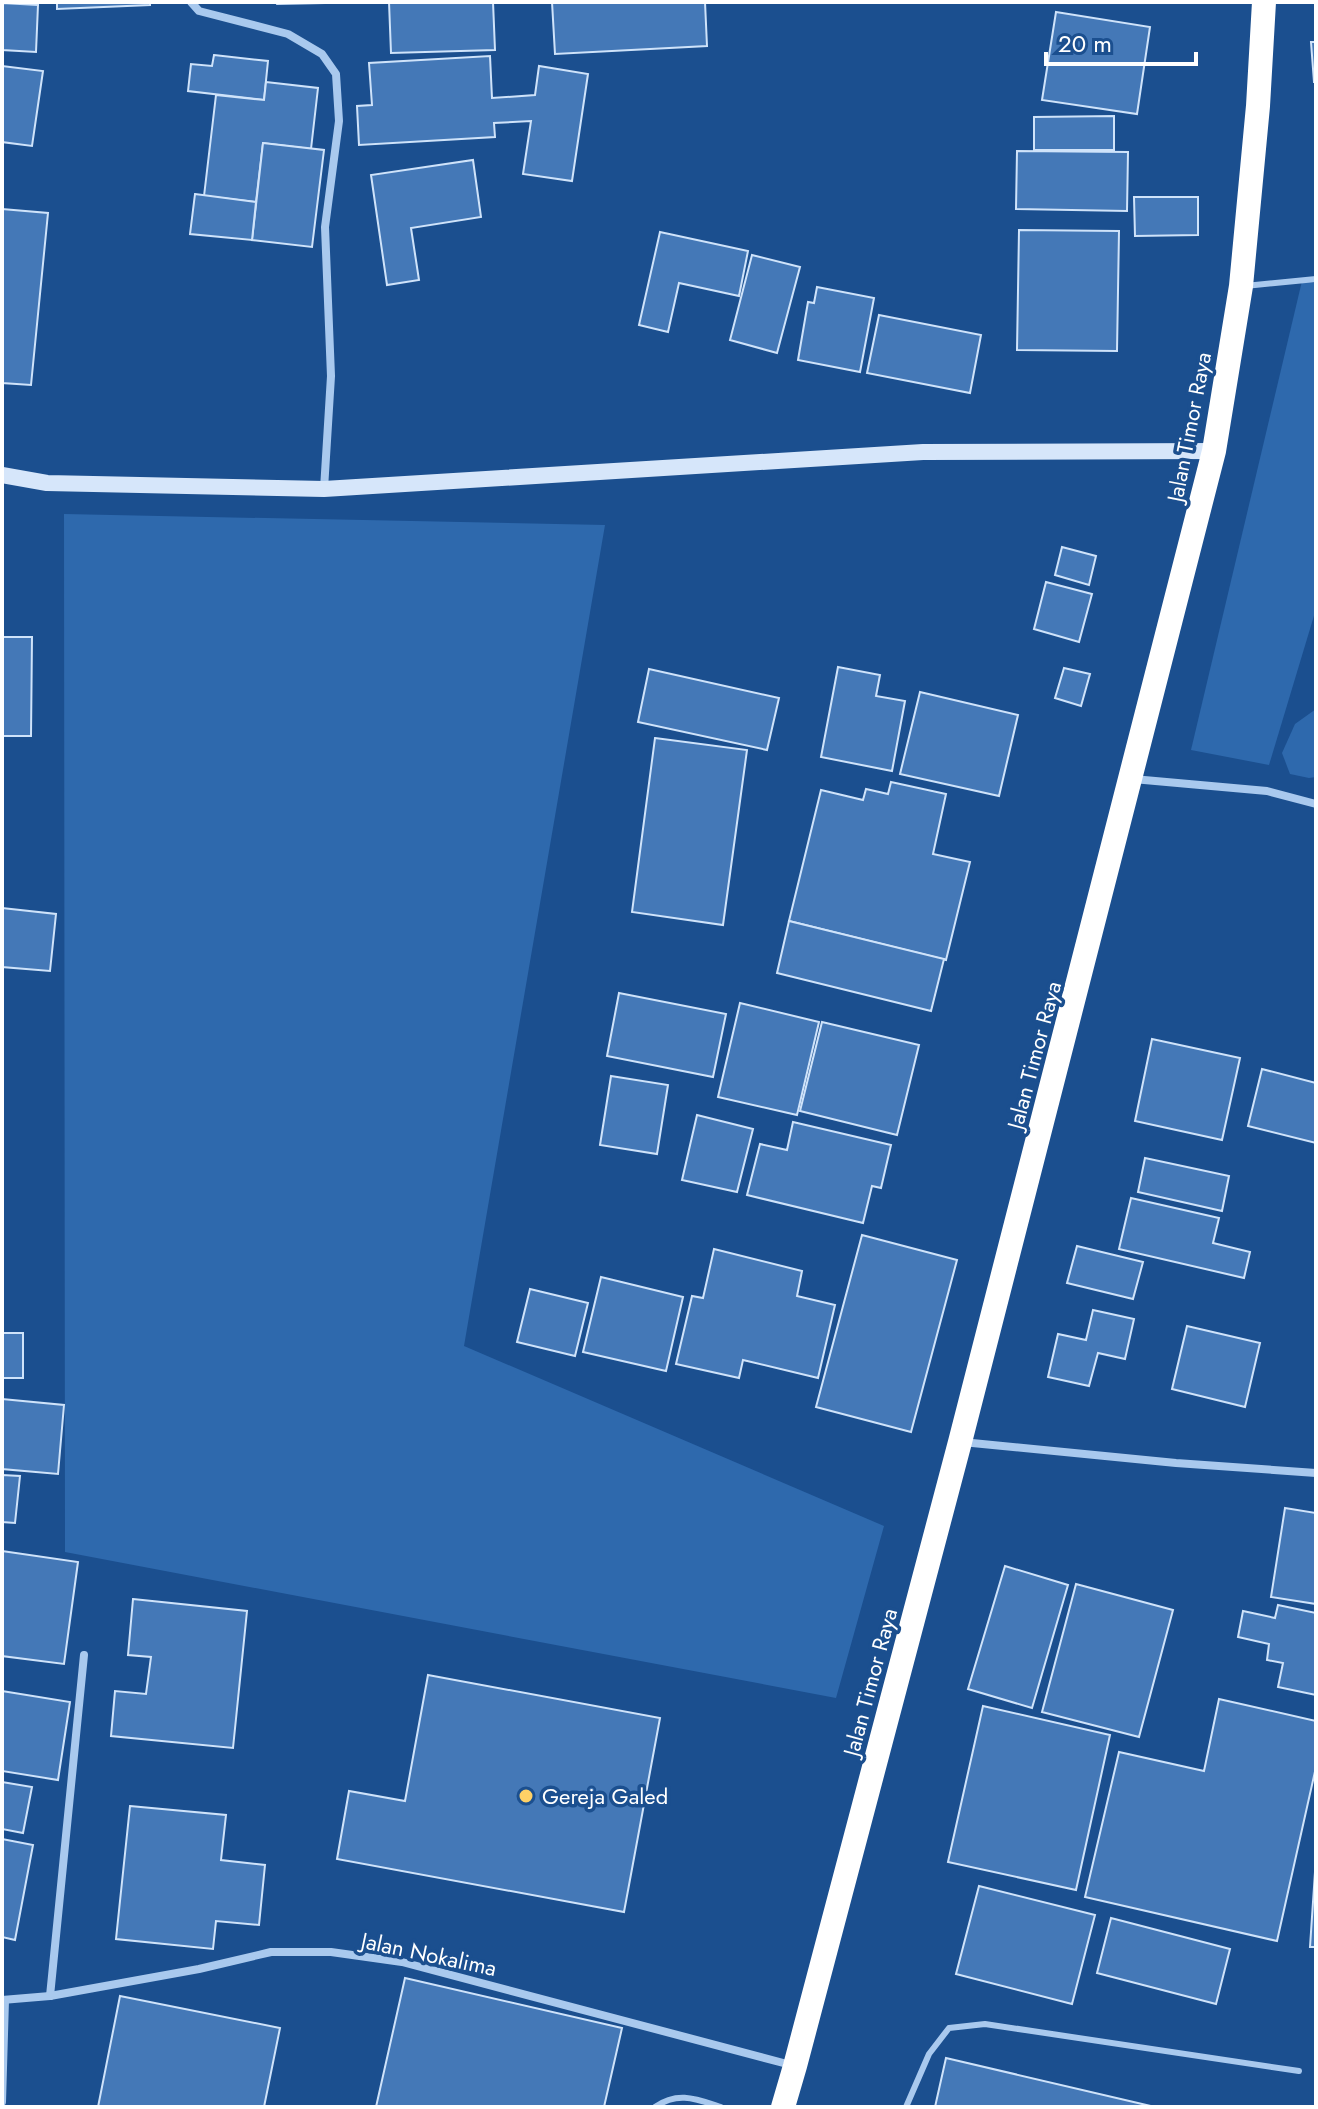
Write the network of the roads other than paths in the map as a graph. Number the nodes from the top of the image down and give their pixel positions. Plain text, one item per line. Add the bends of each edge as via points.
1 (191, 2) edge
2 (1264, 2) edge
3 (1316, 279) edge
4 (1241, 286) junction
5 (1214, 451) junction
6 (2, 475) edge
7 (324, 489) junction
8 (1132, 779) junction
9 (1316, 804) edge
10 (960, 1442) junction
11 (1316, 1473) edge
12 (84, 1655) dead end
13 (50, 1996) junction
14 (4, 2000) edge
15 (795, 2066) junction
16 (1299, 2071) dead end
17 (2, 2102) edge
18 (655, 2107) edge
19 (721, 2107) edge
20 (783, 2107) edge
21 (906, 2107) edge

1 - 7 street via 199,11 288,34 322,54 336,74 339,121 325,227 331,376
2 - 4 highway, Jalan Timor Raya
3 - 4 lane
4 - 5 highway, Jalan Timor Raya
5 - 7 main road via 923,452
5 - 8 highway, Jalan Timor Raya
6 - 7 main road via 47,483
8 - 9 street via 1267,791
8 - 10 highway, Jalan Timor Raya
10 - 11 street
10 - 15 highway, Jalan Timor Raya
12 - 13 street
13 - 14 street, Jalan Nokalima
13 - 15 street, Jalan Nokalima via 271,1952 331,1952 402,1962
14 - 17 street
15 - 20 highway, Jalan Timor Raya
16 - 21 lane via 985,2024 949,2028 929,2054
18 - 19 lane via 668,2098 693,2098

